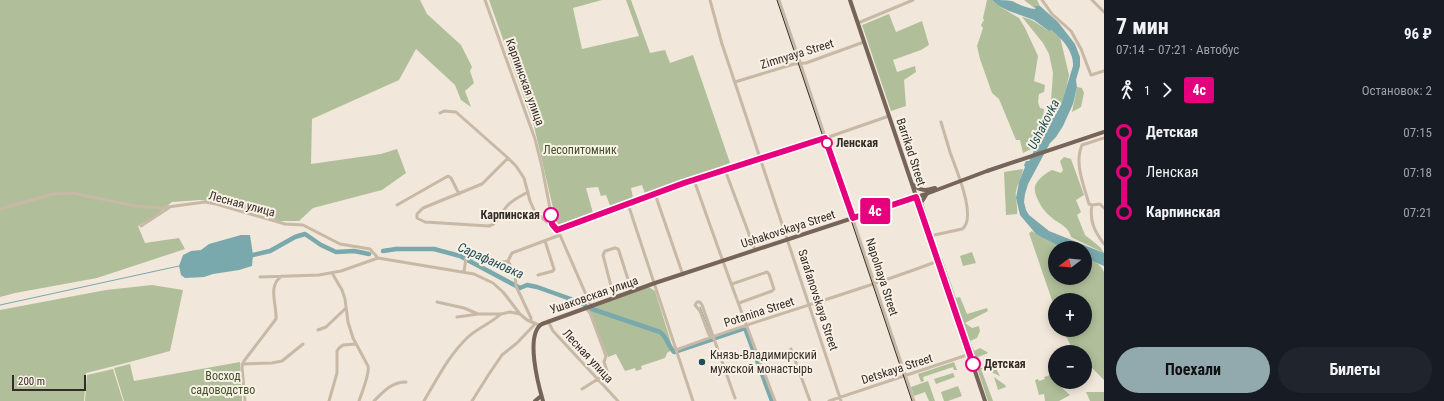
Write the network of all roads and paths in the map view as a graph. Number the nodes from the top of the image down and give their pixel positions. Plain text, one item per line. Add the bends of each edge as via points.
1 (486, 0) edge
2 (710, 0) edge
3 (779, 0) edge
4 (850, 0) edge
5 (913, 0) edge
6 (1042, 0) edge
7 (1092, 0) edge
8 (1104, 12) edge
9 (858, 23) junction
10 (864, 42) junction
11 (800, 63) junction
12 (1104, 71) edge
13 (735, 82) junction
14 (440, 113) dead end
15 (889, 116) junction
16 (942, 122) dead end
17 (1104, 132) edge
18 (825, 138) junction
19 (1104, 138) edge
20 (508, 158) junction
21 (761, 158) junction
22 (725, 170) junction
23 (694, 180) junction
24 (960, 180) junction
25 (912, 184) junction
26 (528, 192) junction
27 (459, 194) junction
28 (655, 194) junction
29 (926, 194) junction
30 (916, 197) junction
31 (628, 204) junction
32 (397, 205) dead end
33 (1092, 205) junction
34 (170, 207) junction
35 (1104, 208) edge
36 (0, 209) edge
37 (853, 218) junction
38 (141, 226) dead end
39 (555, 228) junction
40 (560, 234) junction
41 (930, 236) junction
42 (788, 240) junction
43 (545, 241) junction
44 (1104, 244) edge
45 (755, 250) junction
46 (378, 258) junction
47 (508, 261) junction
48 (723, 261) junction
49 (938, 261) junction
50 (464, 272) junction
51 (332, 273) junction
52 (538, 275) dead end
53 (683, 275) junction
54 (272, 276) junction
55 (282, 276) junction
56 (260, 277) dead end
57 (655, 284) junction
58 (732, 284) junction
59 (874, 284) junction
60 (273, 286) junction
61 (632, 292) junction
62 (615, 298) junction
63 (437, 302) dead end
64 (739, 303) junction
65 (810, 304) junction
66 (591, 306) junction
67 (346, 308) junction
68 (586, 308) junction
69 (478, 314) junction
70 (501, 314) junction
71 (520, 314) junction
72 (457, 317) dead end
73 (548, 321) junction
74 (535, 324) junction
75 (746, 326) junction
76 (318, 330) dead end
77 (713, 336) junction
78 (303, 344) dead end
79 (356, 344) junction
80 (791, 349) dead end
81 (676, 350) junction
82 (970, 354) junction
83 (242, 364) junction
84 (905, 376) junction
85 (598, 380) junction
86 (406, 382) dead end
87 (582, 389) dead end
88 (541, 396) junction
89 (735, 398) dead end
90 (841, 399) edge
91 (245, 401) edge
92 (329, 401) edge
93 (359, 401) edge
94 (374, 401) edge
95 (424, 401) edge
96 (472, 401) edge
97 (535, 401) edge
98 (543, 401) edge
99 (618, 401) edge
100 (693, 401) edge
101 (775, 401) edge
102 (810, 401) edge
103 (829, 401) edge
104 (914, 401) edge
105 (986, 401) edge

1 - 39 street, Карпинская улица via 535,138
2 - 13 street, Sarafanovskaya Street
3 - 11 street, Napolnaya Street
4 - 9 main road, Barrikad Street
5 - 9 street
6 - 12 street via 1052,14 1071,31 1082,50 1091,75
7 - 8 street
9 - 10 main road, Barrikad Street
10 - 11 street, Zimnyaya Street
10 - 15 main road, Barrikad Street
11 - 13 street, Zimnyaya Street
11 - 18 street, Napolnaya Street
13 - 21 street, Sarafanovskaya Street
14 - 20 street via 456,112
15 - 18 street
15 - 25 main road, Barrikad Street
16 - 24 street
17 - 24 main road, Ushakovskaya Street
18 - 21 street
18 - 37 street, Napolnaya Street
19 - 33 street via 1082,145 1079,150 1080,170
20 - 26 street via 520,172
20 - 27 street via 482,184
21 - 22 street
21 - 42 street, Sarafanovskaya Street
22 - 23 street
22 - 45 street
23 - 28 street
23 - 48 street
24 - 25 main road via 926,191 917,189
24 - 29 main road, Ushakovskaya Street
24 - 41 street via 967,207 966,225 959,230
25 - 30 main road, Barrikad Street
26 - 27 street via 509,205 497,223 489,226 425,222 417,218 417,214 423,208
26 - 39 street via 535,212
27 - 32 street via 448,176
28 - 31 street
28 - 53 street
29 - 30 main road, Ushakovskaya Street
29 - 41 main road via 921,203
30 - 37 main road, Ushakovskaya Street
30 - 41 main road, Barrikad Street
31 - 39 street
31 - 57 street
33 - 35 street via 1100,204
33 - 44 street via 1090,212 1094,230
34 - 36 street, Лесная улица via 135,206 73,192 53,194
34 - 38 street
34 - 46 street, Лесная улица via 205,202 284,224 303,225 340,244 370,249
37 - 42 main road, Ushakovskaya Street
37 - 59 street, Napolnaya Street
39 - 40 street, Карпинская улица
40 - 43 street
40 - 66 street, Карпинская улица
41 - 49 main road, Barrikad Street
42 - 45 main road, Ushakovskaya Street
42 - 65 street, Sarafanovskaya Street
43 - 47 street via 512,253
43 - 52 street via 554,269
45 - 48 main road, Ushakovskaya Street
46 - 50 street, Лесная улица
46 - 51 street, Лесная улица
47 - 50 street via 470,257 465,259
47 - 74 street via 515,274 516,286
48 - 53 main road, Ushakovskaya Street
48 - 58 street
49 - 59 street, Potanina Street
49 - 82 main road, Barrikad Street
50 - 71 street, Лесная улица via 493,283
51 - 55 street, Лесная улица via 319,276
51 - 67 street via 342,290
53 - 57 main road, Ushakovskaya Street
54 - 55 street, Лесная улица
54 - 56 street, Лесная улица
54 - 60 street
55 - 60 street
57 - 61 main road, Ушаковская улица
57 - 81 street
58 - 64 street
58 - 64 street via 767,272 769,274 774,289 772,291
59 - 65 street, Potanina Street
59 - 84 street, Napolnaya Street
60 - 83 street via 276,319
61 - 62 main road, Ушаковская улица
61 - 62 street via 618,249 605,251 603,255
62 - 66 main road, Ушаковская улица
63 - 69 street
64 - 75 street
65 - 75 street, Potanina Street
65 - 90 street, Sarafanovskaya Street
66 - 68 main road, Ушаковская улица
67 - 76 street via 326,327
67 - 79 street
68 - 73 main road, Ушаковская улица
68 - 85 street via 606,356 606,374
69 - 70 street
69 - 72 street
70 - 71 street
70 - 95 street via 469,336 443,368
71 - 74 street, Лесная улица
73 - 74 main road, Ушаковская улица
73 - 85 street, Лесная улица via 553,331
74 - 88 main road, Ушаковская улица via 533,344
74 - 96 street via 502,355
75 - 77 street, Potanina Street
75 - 101 street
77 - 77 street via 702,305 697,302 695,306 700,311 709,335
77 - 81 street, Potanina Street
77 - 89 street
78 - 83 street via 282,361
79 - 92 street via 343,345 337,352 337,373
79 - 93 street via 369,371
80 - 102 street
81 - 100 street
82 - 84 street, Detskaya Street
82 - 105 main road, Barrikad Street
83 - 91 street
84 - 90 street, Detskaya Street
84 - 104 street, Napolnaya Street
85 - 87 street
85 - 99 street, Лесная улица
86 - 94 street via 394,384
88 - 97 main road
88 - 98 main road
90 - 103 street, Detskaya Street

